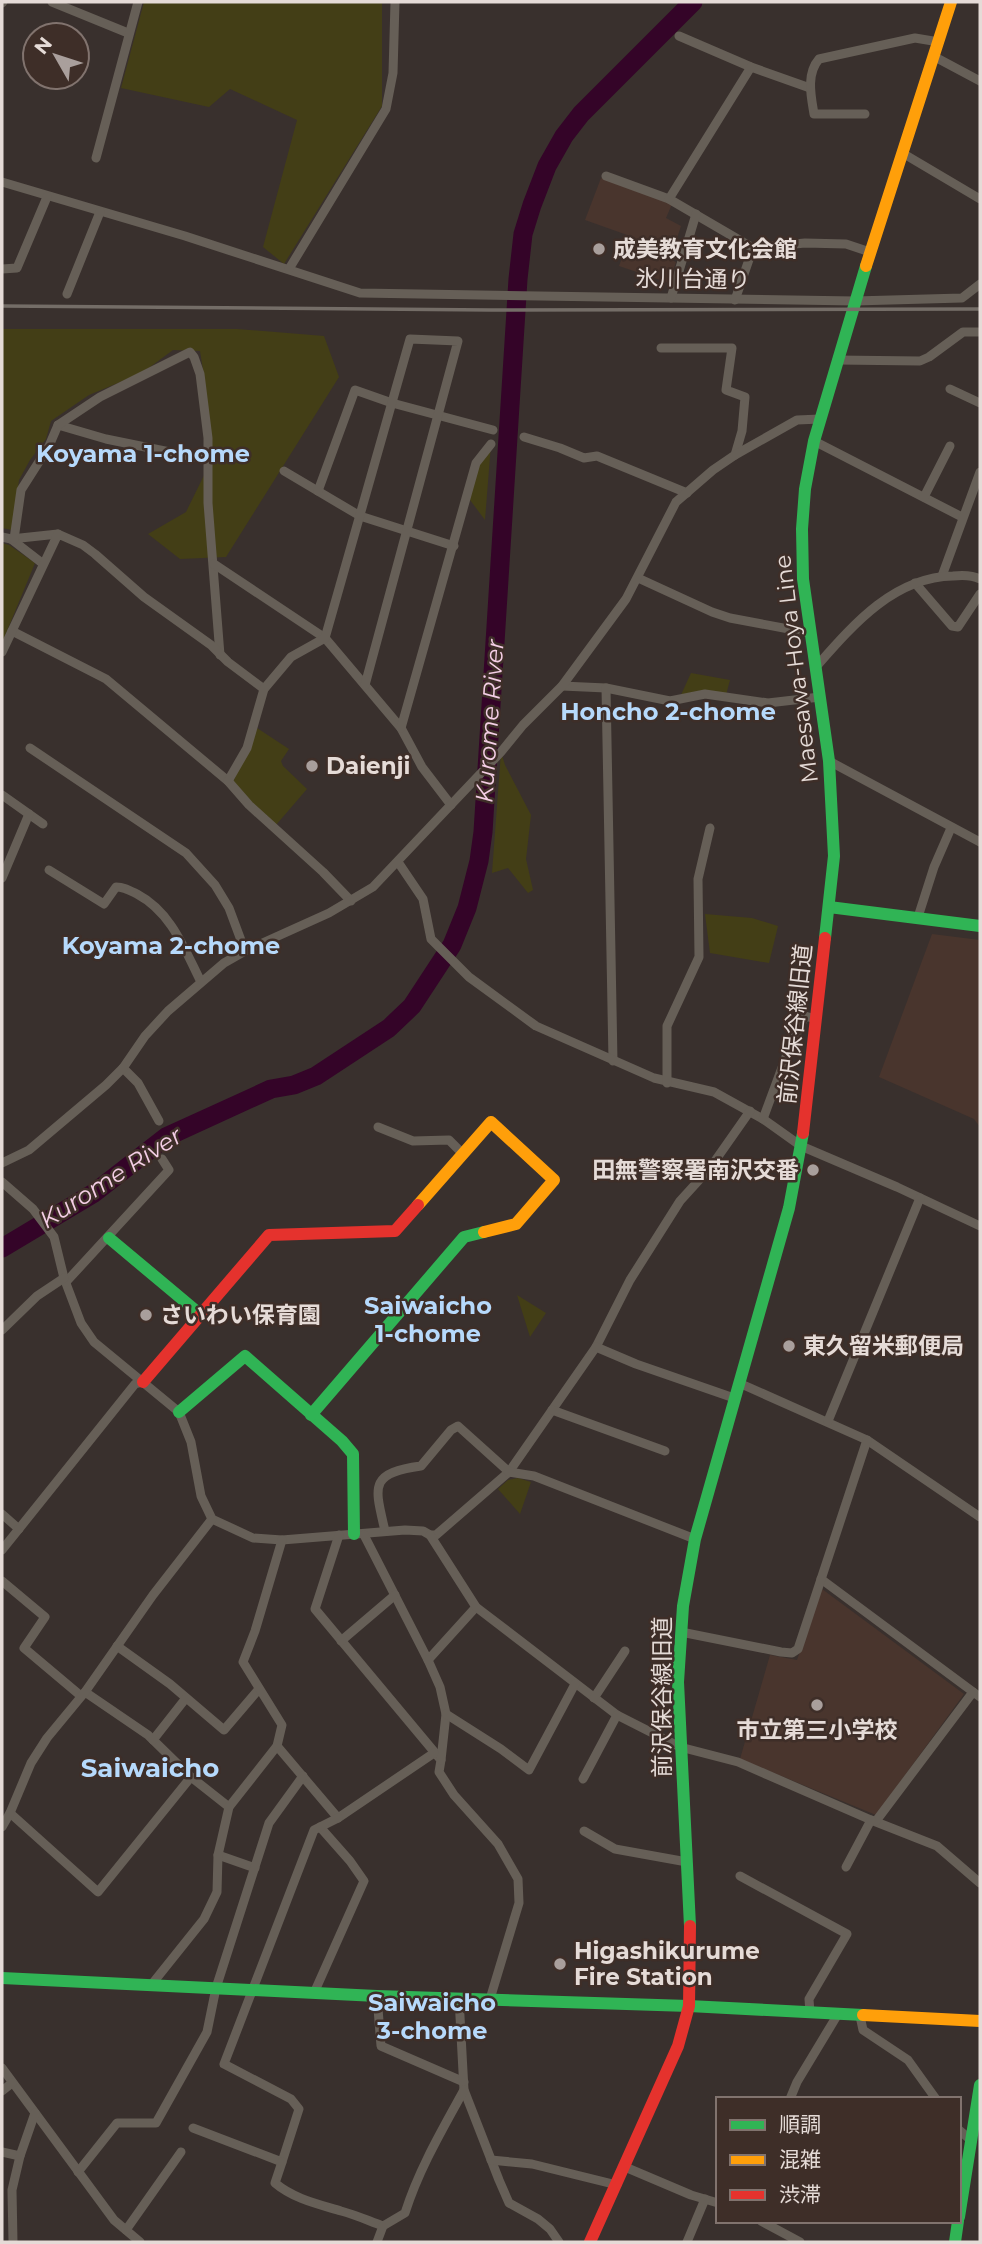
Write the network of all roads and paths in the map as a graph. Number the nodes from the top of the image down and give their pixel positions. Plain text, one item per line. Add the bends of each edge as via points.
1 (52, 2) edge
2 (138, 2) edge
3 (395, 2) edge
4 (951, 2) edge
5 (128, 33) junction
6 (680, 36) dead end
7 (939, 42) junction
8 (935, 57) junction
9 (751, 67) junction
10 (980, 81) edge
11 (810, 88) junction
12 (865, 114) dead end
13 (904, 154) junction
14 (96, 158) dead end
15 (606, 176) dead end
16 (2, 182) edge
17 (47, 197) junction
18 (669, 199) junction
19 (980, 199) edge
20 (100, 212) junction
21 (696, 214) junction
22 (753, 248) junction
23 (870, 252) junction
24 (2, 268) edge
25 (289, 269) junction
26 (980, 284) edge
27 (67, 294) dead end
28 (671, 298) junction
29 (735, 300) junction
30 (855, 301) junction
31 (980, 332) edge
32 (661, 348) dead end
33 (838, 360) junction
34 (950, 388) dead end
35 (392, 403) junction
36 (980, 403) edge
37 (439, 416) junction
38 (820, 419) junction
39 (58, 425) junction
40 (493, 430) dead end
41 (524, 437) dead end
42 (814, 441) junction
43 (491, 444) dead end
44 (950, 446) dead end
45 (734, 456) junction
46 (209, 460) junction
47 (284, 471) dead end
48 (980, 472) edge
49 (317, 491) junction
50 (687, 493) junction
51 (923, 497) junction
52 (360, 516) junction
53 (962, 517) junction
54 (408, 532) junction
55 (58, 534) junction
56 (9, 538) edge
57 (454, 546) junction
58 (42, 563) junction
59 (214, 564) junction
60 (942, 576) junction
61 (638, 578) junction
62 (980, 579) edge
63 (915, 583) junction
64 (980, 594) edge
65 (12, 631) junction
66 (810, 632) junction
67 (325, 638) junction
68 (2, 652) edge
69 (220, 654) junction
70 (815, 667) junction
71 (365, 685) junction
72 (562, 686) junction
73 (606, 688) junction
74 (264, 689) junction
75 (820, 697) junction
76 (401, 728) junction
77 (30, 748) dead end
78 (829, 761) junction
79 (228, 781) junction
80 (2, 795) edge
81 (451, 805) junction
82 (29, 814) junction
83 (43, 824) dead end
84 (710, 828) dead end
85 (951, 828) junction
86 (980, 842) edge
87 (398, 862) junction
88 (49, 870) dead end
89 (2, 878) edge
90 (351, 901) junction
91 (829, 907) junction
92 (918, 917) junction
93 (980, 926) edge
94 (245, 951) junction
95 (201, 982) junction
96 (816, 1019) junction
97 (613, 1062) junction
98 (124, 1068) junction
99 (667, 1083) junction
100 (750, 1111) junction
101 (763, 1119) junction
102 (159, 1121) dead end
103 (378, 1127) dead end
104 (801, 1146) junction
105 (463, 1154) junction
106 (162, 1159) dead end
107 (2, 1163) edge
108 (2, 1182) edge
109 (920, 1198) junction
110 (980, 1226) edge
111 (109, 1238) junction
112 (65, 1280) junction
113 (201, 1315) junction
114 (2, 1330) edge
115 (596, 1346) junction
116 (143, 1382) junction
117 (739, 1383) junction
118 (734, 1398) junction
119 (552, 1410) junction
120 (179, 1412) junction
121 (311, 1415) junction
122 (828, 1421) junction
123 (867, 1440) junction
124 (665, 1451) dead end
125 (509, 1472) junction
126 (2, 1514) edge
127 (980, 1517) edge
128 (212, 1519) junction
129 (19, 1529) junction
130 (385, 1531) junction
131 (339, 1535) junction
132 (359, 1535) junction
133 (430, 1535) junction
134 (695, 1539) junction
135 (282, 1540) junction
136 (2, 1550) edge
137 (821, 1579) junction
138 (2, 1581) edge
139 (395, 1595) junction
140 (476, 1607) junction
141 (681, 1632) junction
142 (341, 1641) junction
143 (117, 1646) junction
144 (625, 1651) dead end
145 (428, 1660) junction
146 (575, 1684) junction
147 (259, 1689) junction
148 (83, 1694) junction
149 (977, 1694) edge
150 (186, 1698) junction
151 (594, 1698) junction
152 (446, 1714) junction
153 (617, 1715) junction
154 (153, 1740) junction
155 (277, 1746) junction
156 (680, 1747) junction
157 (437, 1757) junction
158 (303, 1776) junction
159 (191, 1777) junction
160 (583, 1779) dead end
161 (229, 1807) junction
162 (10, 1814) junction
163 (338, 1818) junction
164 (874, 1821) junction
165 (2, 1827) edge
166 (320, 1827) junction
167 (584, 1831) dead end
168 (218, 1855) junction
169 (687, 1862) junction
170 (846, 1867) dead end
171 (255, 1868) junction
172 (740, 1876) dead end
173 (980, 1882) edge
174 (2, 1978) edge
175 (152, 1984) junction
176 (216, 1988) junction
177 (251, 1990) junction
178 (314, 1993) junction
179 (377, 1996) junction
180 (458, 1998) junction
181 (491, 1999) junction
182 (689, 2006) junction
183 (810, 2013) junction
184 (838, 2014) junction
185 (860, 2016) junction
186 (980, 2021) edge
187 (2, 2068) edge
188 (12, 2083) junction
189 (980, 2085) edge
190 (464, 2086) junction
191 (2, 2091) edge
192 (791, 2097) edge
193 (935, 2097) edge
194 (35, 2113) junction
195 (193, 2128) dead end
196 (961, 2132) edge
197 (972, 2141) junction
198 (2, 2152) edge
199 (181, 2152) dead end
200 (20, 2156) junction
201 (491, 2161) junction
202 (282, 2162) junction
203 (625, 2167) junction
204 (78, 2172) junction
205 (617, 2185) junction
206 (705, 2199) junction
207 (716, 2202) edge
208 (961, 2207) edge
209 (2, 2211) edge
210 (12, 2213) junction
211 (765, 2223) edge
212 (958, 2223) edge
213 (383, 2226) junction
214 (131, 2238) edge
215 (13, 2242) edge
216 (377, 2242) edge
217 (559, 2242) edge
218 (590, 2242) edge
219 (687, 2242) edge
220 (800, 2242) edge
221 (955, 2242) edge

1 - 5 street
2 - 5 street
3 - 25 street via 393,73 386,109
4 - 7 street, Maesawa-Hoya Line
5 - 14 street
6 - 9 street
7 - 8 street, Maesawa-Hoya Line
7 - 11 street via 915,38 819,59 813,66
8 - 10 street
8 - 13 street, Maesawa-Hoya Line
9 - 11 street
9 - 18 street
11 - 12 street via 814,114
13 - 19 street
13 - 23 street, Maesawa-Hoya Line
15 - 18 street
16 - 17 street, 氷川台通り
17 - 20 street, 氷川台通り
17 - 24 street via 17,268
18 - 21 street
20 - 25 street, 氷川台通り
20 - 27 street
21 - 22 street
21 - 28 street
22 - 23 street via 846,244
22 - 29 street
23 - 30 street, Maesawa-Hoya Line
25 - 28 street, 氷川台通り via 360,293
26 - 30 street, 氷川台通り via 962,298
28 - 29 street, 氷川台通り
29 - 30 street, 氷川台通り
30 - 33 street, Maesawa-Hoya Line
31 - 33 street via 963,332 920,361
32 - 45 street via 732,348 726,390 745,397
33 - 38 street, Maesawa-Hoya Line
34 - 36 street
35 - 37 street
35 - 37 street via 410,339 458,341
35 - 49 street via 355,390
35 - 52 street
37 - 40 street
37 - 54 street
38 - 42 street, Maesawa-Hoya Line
38 - 45 street via 797,420
39 - 46 street
39 - 46 street via 100,397 190,352 200,374
39 - 56 street via 21,490
41 - 50 street via 584,458 597,456
42 - 51 street
42 - 66 street, Maesawa-Hoya Line via 802,529
43 - 57 street via 476,463
44 - 51 street
45 - 50 street
46 - 59 street
47 - 49 street
48 - 53 street
49 - 52 street
50 - 61 street via 676,502
51 - 53 street
52 - 54 street
52 - 67 street
53 - 60 street
54 - 57 street
54 - 71 street
55 - 56 street
55 - 58 street
55 - 69 street via 83,545
56 - 58 street
57 - 76 street
58 - 65 street
59 - 67 street
59 - 69 street
60 - 62 street
60 - 63 street
61 - 66 street via 730,618
61 - 72 street
63 - 64 street via 952,626 958,627
63 - 70 street via 888,596
65 - 68 street
65 - 79 street via 106,680
66 - 70 street, Maesawa-Hoya Line
67 - 71 street
67 - 74 street via 291,657
69 - 74 street
70 - 75 street, Maesawa-Hoya Line
71 - 76 street
72 - 73 street
72 - 81 street
73 - 75 street via 670,701 705,694 768,703
73 - 97 street
74 - 79 street via 247,747
75 - 78 street, Maesawa-Hoya Line
76 - 81 street via 422,767
77 - 94 street via 186,853 229,908
78 - 85 street
78 - 91 street, Maesawa-Hoya Line via 834,856
79 - 90 street
80 - 82 street
81 - 87 street
82 - 83 street
82 - 89 street
84 - 99 street via 698,879 699,957 667,1026
85 - 86 street
85 - 92 street
87 - 90 street
87 - 97 street via 423,899 431,939 458,966 536,1026
88 - 95 street via 104,904 116,887 152,902 172,925
90 - 94 street
91 - 92 street
91 - 96 street, 前沢保谷線旧道
92 - 93 street
94 - 95 street
95 - 98 street via 155,1024
96 - 101 street via 805,1016
96 - 104 street, 前沢保谷線旧道
97 - 99 street
98 - 102 street
98 - 107 street via 29,1150
99 - 100 street via 715,1092
100 - 101 street
100 - 115 street via 680,1201 630,1280
101 - 104 street
103 - 105 street via 412,1141 449,1140
104 - 109 street
104 - 117 street, 前沢保谷線旧道 via 789,1208
105 - 113 street via 395,1231 269,1235
105 - 121 street via 491,1122 554,1180 516,1224 464,1237
106 - 111 street via 169,1170
108 - 112 street via 54,1237
109 - 110 street
109 - 122 street
111 - 112 street
111 - 113 street
112 - 114 street via 37,1296
112 - 116 street via 93,1342
113 - 116 street
115 - 118 street
115 - 119 street
116 - 120 street
116 - 129 street via 135,1384
117 - 118 street, 前沢保谷線旧道
117 - 122 street
118 - 134 street, 前沢保谷線旧道
119 - 124 street
119 - 125 street
120 - 121 street via 245,1356
120 - 128 street via 191,1442 201,1496
121 - 132 street via 353,1454
122 - 123 street
123 - 127 street
123 - 137 street
125 - 130 street via 458,1426 421,1466 396,1469 381,1480 376,1491
125 - 133 street via 441,1532
125 - 134 street via 534,1476
126 - 129 street
128 - 135 street via 253,1538
128 - 143 street
129 - 136 street
130 - 132 street
130 - 133 street
131 - 132 street
131 - 135 street
131 - 142 street via 315,1609
132 - 139 street
133 - 140 street
134 - 141 street, 前沢保谷線旧道
135 - 147 street via 243,1662
137 - 141 street via 798,1649 792,1653
137 - 149 street
138 - 148 street via 45,1617 24,1648
139 - 142 street
139 - 145 street
140 - 145 street
140 - 146 street
141 - 156 street, 前沢保谷線旧道
142 - 157 street
143 - 148 street
143 - 150 street
144 - 151 street
145 - 152 street
146 - 151 street
146 - 152 street via 529,1770
147 - 150 street via 223,1730
147 - 155 street via 282,1725
148 - 154 street
148 - 162 street via 31,1763
149 - 164 street
150 - 154 street
151 - 153 street
152 - 157 street
153 - 156 street
153 - 160 street
154 - 159 street
155 - 158 street
155 - 161 street
156 - 164 street via 738,1762
156 - 169 street, 前沢保谷線旧道
157 - 163 street
157 - 181 street via 446,1783 498,1844 518,1878 519,1903
158 - 163 street
158 - 171 street via 269,1823
159 - 161 street
159 - 162 street via 98,1892
161 - 168 street
162 - 165 street
163 - 166 street
164 - 170 street
164 - 173 street via 937,1846
166 - 177 street via 314,1830
166 - 178 street via 364,1881
167 - 169 street via 615,1849
168 - 171 street
168 - 175 street via 217,1892 204,1919
169 - 182 street, 前沢保谷線旧道
171 - 176 street
172 - 183 street via 847,1934 808,1999
174 - 175 street
175 - 176 street
176 - 177 street
176 - 204 street via 207,2032 156,2123 117,2123
177 - 178 street
177 - 202 street via 224,2064 291,2099 299,2109
178 - 179 street
179 - 180 street
179 - 190 street via 381,2046
180 - 181 street
180 - 190 street
181 - 182 street
182 - 183 street
182 - 203 street, 前沢保谷線旧道 via 678,2046
183 - 184 street
184 - 185 street
184 - 192 street
185 - 186 street
185 - 193 street via 863,2030 908,2060
187 - 188 street
188 - 191 street
188 - 194 street
189 - 197 street
190 - 201 street
190 - 213 street via 405,2213
194 - 200 street
194 - 204 street
195 - 202 street
196 - 197 street
197 - 208 street
198 - 200 street
199 - 214 street
200 - 210 street
201 - 205 street via 532,2164
201 - 217 street via 509,2203 538,2219
202 - 213 street via 275,2183 284,2191
203 - 205 street, 前沢保谷線旧道
203 - 206 street
204 - 214 street
205 - 218 street, 前沢保谷線旧道
206 - 207 street
206 - 219 street
209 - 210 street
210 - 215 street
211 - 220 street
212 - 221 street
213 - 216 street

